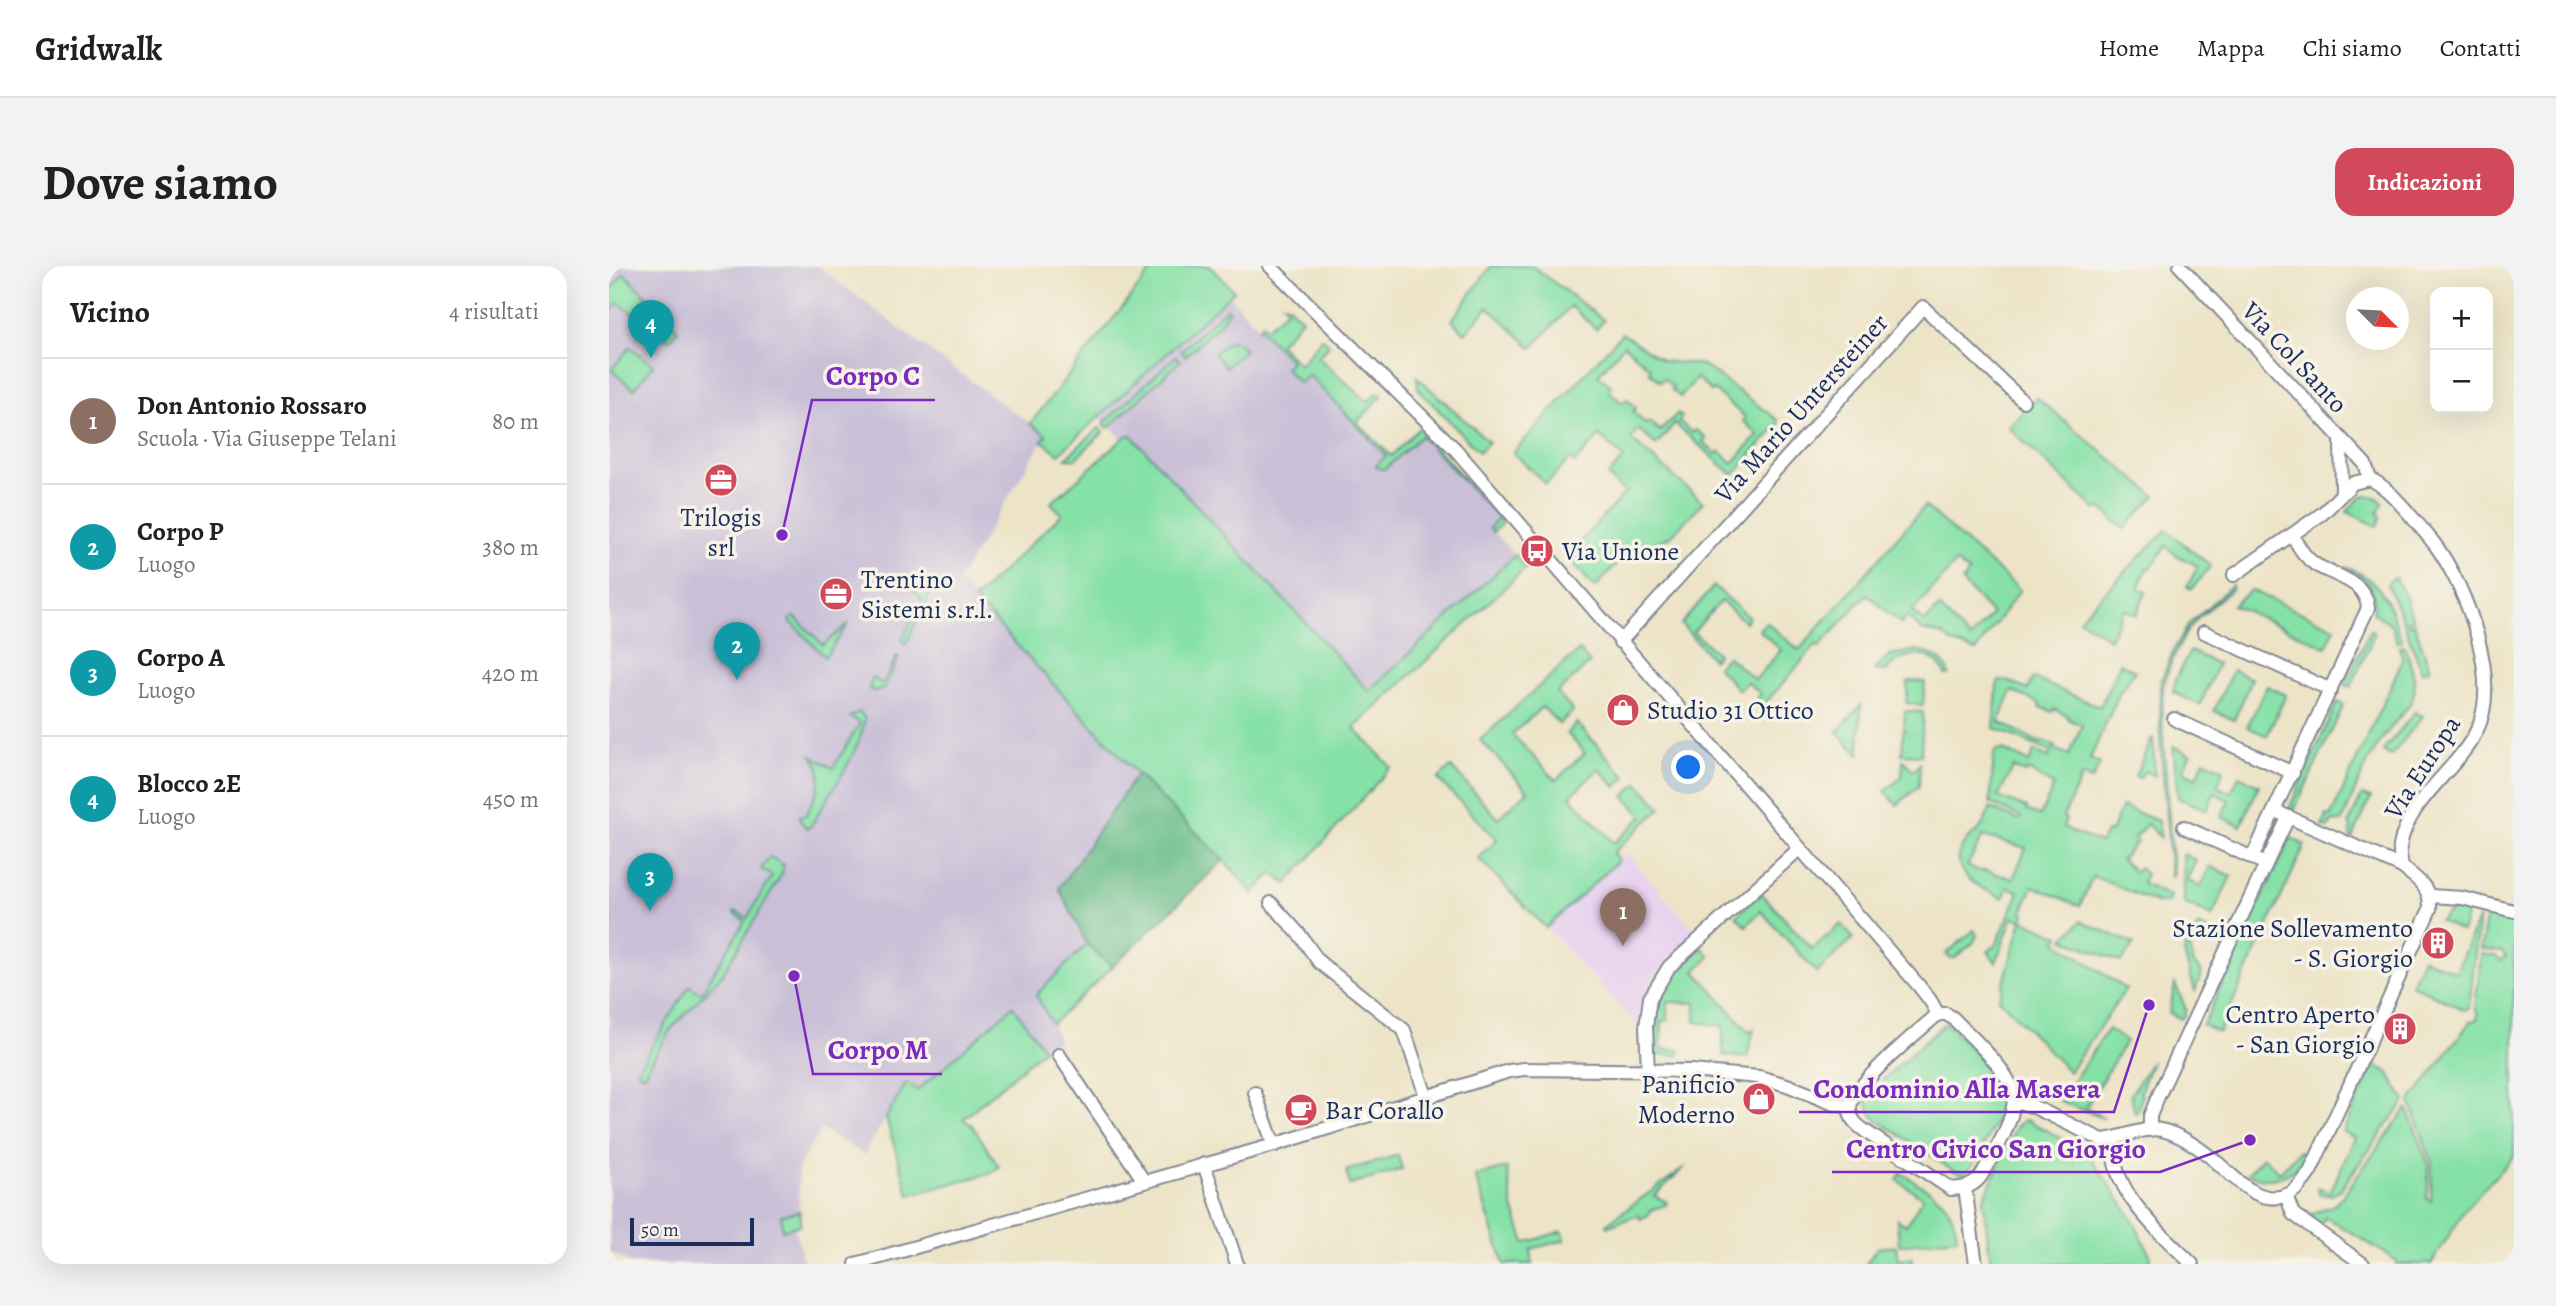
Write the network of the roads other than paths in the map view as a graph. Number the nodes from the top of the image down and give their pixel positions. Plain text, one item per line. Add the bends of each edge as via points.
1 (1270, 266) edge
2 (2180, 266) edge
3 (2023, 401) dead end
4 (2341, 442) junction
5 (2370, 479) junction
6 (2342, 493) junction
7 (2293, 535) junction
8 (2234, 575) dead end
9 (2204, 632) dead end
10 (1620, 642) junction
11 (2331, 690) junction
12 (2174, 719) dead end
13 (2293, 773) junction
14 (2275, 811) junction
15 (2288, 818) junction
16 (2184, 827) dead end
17 (1798, 849) junction
18 (2252, 858) junction
19 (2402, 867) junction
20 (2263, 870) junction
21 (2431, 896) junction
22 (1271, 903) dead end
23 (2514, 911) edge
24 (1938, 1014) junction
25 (1059, 1055) dead end
26 (1648, 1071) junction
27 (1255, 1093) dead end
28 (1426, 1097) junction
29 (2014, 1100) junction
30 (1850, 1107) junction
31 (2150, 1130) junction
32 (2113, 1139) junction
33 (1274, 1145) junction
34 (1204, 1164) junction
35 (1144, 1181) junction
36 (1965, 1188) junction
37 (2288, 1194) junction
38 (856, 1264) edge
39 (1237, 1264) edge
40 (1976, 1264) edge
41 (2192, 1264) edge
42 (2363, 1264) edge

1 - 10 street via 1456,450
2 - 4 street, Via Col Santo
3 - 10 street, Via Mario Untersteiner via 1923,307
4 - 5 street, Via Europa via 2365,464
4 - 6 street, Via Col Santo
5 - 6 street via 2353,483
5 - 19 street, Via Europa via 2419,524 2451,571 2473,624 2485,677 2484,710 2476,733 2419,805 2399,848
6 - 7 street
7 - 8 street
7 - 11 street via 2307,558 2348,579 2368,601
9 - 11 street
10 - 17 street
11 - 13 street
12 - 13 street
13 - 14 street
14 - 15 street
14 - 18 street
15 - 19 street
15 - 20 street
16 - 18 street
17 - 24 street via 1925,993
17 - 26 street via 1669,967 1650,998
18 - 20 street
19 - 21 street
20 - 31 street via 2150,1116
21 - 23 street via 2462,898
21 - 37 street via 2430,909 2310,1172
22 - 28 street via 1319,962 1404,1030
24 - 29 street via 1953,1018 2002,1072
24 - 30 street via 1859,1087
25 - 35 street
26 - 28 street via 1524,1069
26 - 30 street via 1759,1077
27 - 33 street
28 - 33 street
29 - 32 street via 2102,1140
29 - 36 street via 1981,1176
30 - 36 street via 1851,1117 1868,1133 1951,1189
31 - 32 street
31 - 37 street via 2185,1139 2252,1192
32 - 41 street via 2112,1155 2131,1196 2155,1229
33 - 34 street
34 - 35 street
34 - 39 street
35 - 38 street
36 - 40 street
37 - 42 street via 2293,1214

